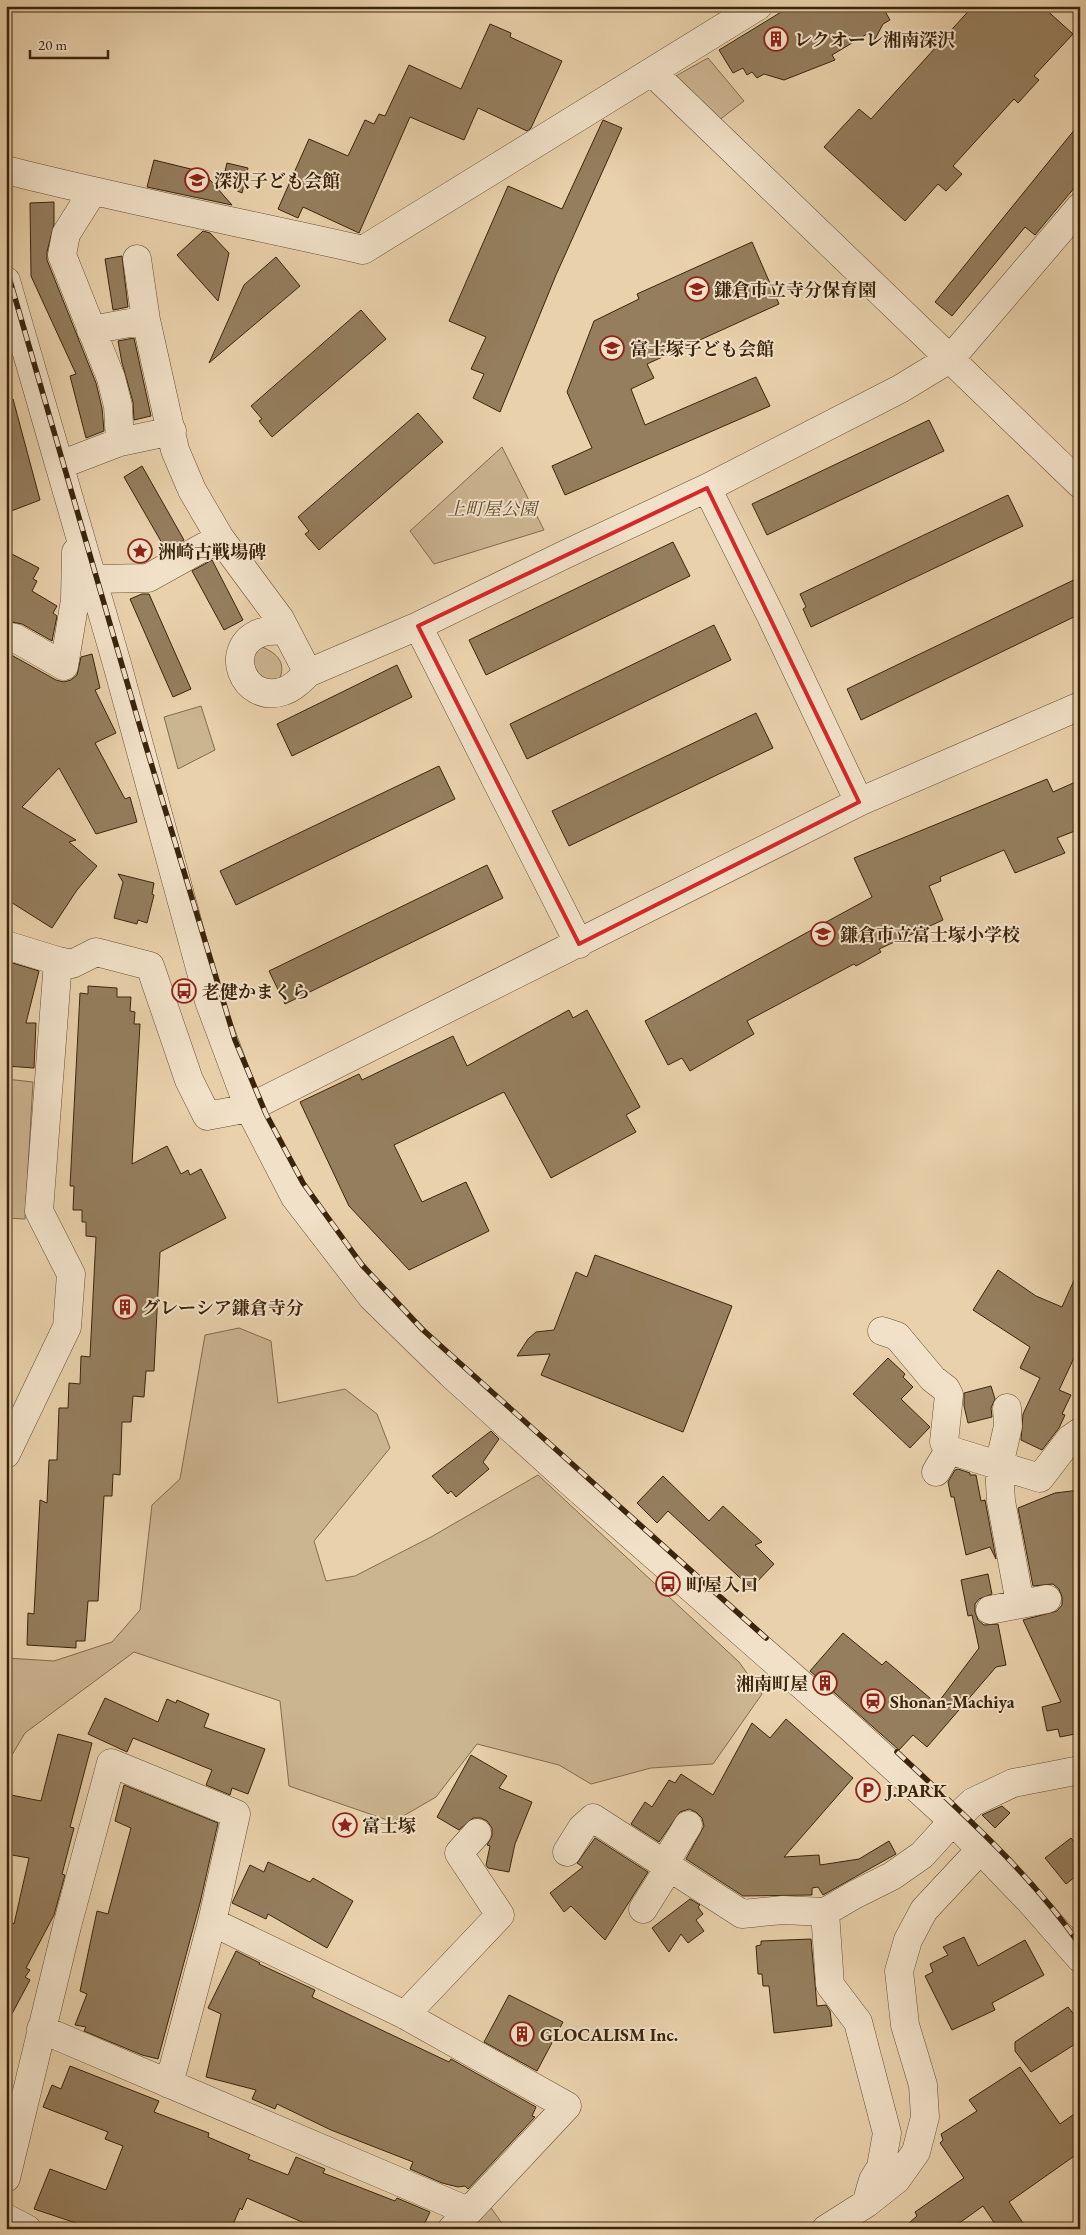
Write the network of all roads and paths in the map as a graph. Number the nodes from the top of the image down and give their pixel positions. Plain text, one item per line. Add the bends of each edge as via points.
1 (758, 6) edge
2 (654, 73) junction
3 (6, 170) edge
4 (93, 191) junction
5 (1080, 206) edge
6 (137, 259) dead end
7 (6, 281) edge
8 (146, 320) junction
9 (91, 330) junction
10 (951, 358) junction
11 (172, 431) junction
12 (120, 442) junction
13 (60, 465) junction
14 (1080, 484) edge
15 (707, 488) junction
16 (220, 538) junction
17 (83, 544) junction
18 (93, 579) junction
19 (418, 626) junction
20 (286, 631) junction
21 (6, 636) edge
22 (308, 673) junction
23 (1080, 706) edge
24 (859, 802) junction
25 (579, 944) junction
26 (6, 945) edge
27 (58, 961) junction
28 (249, 1108) junction
29 (882, 1330) dead end
30 (1007, 1408) dead end
31 (1080, 1432) edge
32 (6, 1454) edge
33 (999, 1466) junction
34 (1047, 1599) dead end
35 (1020, 1603) junction
36 (990, 1610) dead end
37 (1080, 1770) edge
38 (953, 1821) junction
39 (688, 1826) dead end
40 (477, 1834) dead end
41 (981, 1849) junction
42 (567, 1852) dead end
43 (667, 1865) junction
44 (643, 1909) dead end
45 (825, 1912) junction
46 (212, 1922) junction
47 (1080, 1958) edge
48 (405, 2015) junction
49 (41, 2029) junction
50 (170, 2084) junction
51 (6, 2178) edge
52 (867, 2203) junction
53 (6, 2218) edge
54 (460, 2220) edge
55 (27, 2229) edge
56 (826, 2229) edge

1 - 2 street
2 - 4 street via 363,250
2 - 10 street
3 - 4 street
4 - 9 street via 66,234 62,255
5 - 10 street
6 - 8 street
7 - 13 street
8 - 9 street
8 - 11 street
9 - 12 street via 111,378 118,406
10 - 14 street
10 - 15 street via 900,389
11 - 12 street
11 - 16 street via 175,450 192,490
12 - 13 street
13 - 17 street
15 - 19 street
15 - 24 street
16 - 18 street via 148,578
16 - 20 street
17 - 18 street
17 - 21 street via 74,553 76,600 64,666
18 - 28 street via 209,1001
19 - 22 street
19 - 25 street
20 - 22 street
20 - 22 street via 265,631 252,636 241,650 240,672 259,692 271,694 284,691
23 - 24 street
24 - 25 street
25 - 28 street
26 - 27 street
27 - 28 street via 72,964 96,952 150,966 189,1080 207,1116
27 - 32 street via 39,1211 71,1274 66,1327
28 - 38 street via 295,1198 372,1298 567,1480
29 - 33 street via 897,1336 933,1379 946,1389 949,1396 943,1461
30 - 33 street via 1008,1426
31 - 33 street via 1040,1478
33 - 35 street via 1001,1502
34 - 35 street
35 - 36 street
37 - 38 street via 1013,1783 973,1802
38 - 41 street
38 - 45 street via 922,1855 892,1876
39 - 43 street
40 - 48 street via 459,1853 500,1915
41 - 47 street
41 - 52 street via 924,1910 908,1940 899,1971 904,2025 923,2085 925,2117 916,2152 896,2180
42 - 43 street via 582,1828 593,1818
43 - 44 street
43 - 45 street via 742,1914 783,1910
45 - 52 street via 830,1985 858,2022 887,2133 881,2167 873,2180
46 - 48 street
46 - 49 street via 236,1814 111,1763
46 - 50 street
48 - 54 street via 567,2106
49 - 50 street
49 - 51 street
50 - 54 street
52 - 56 street
53 - 55 street

